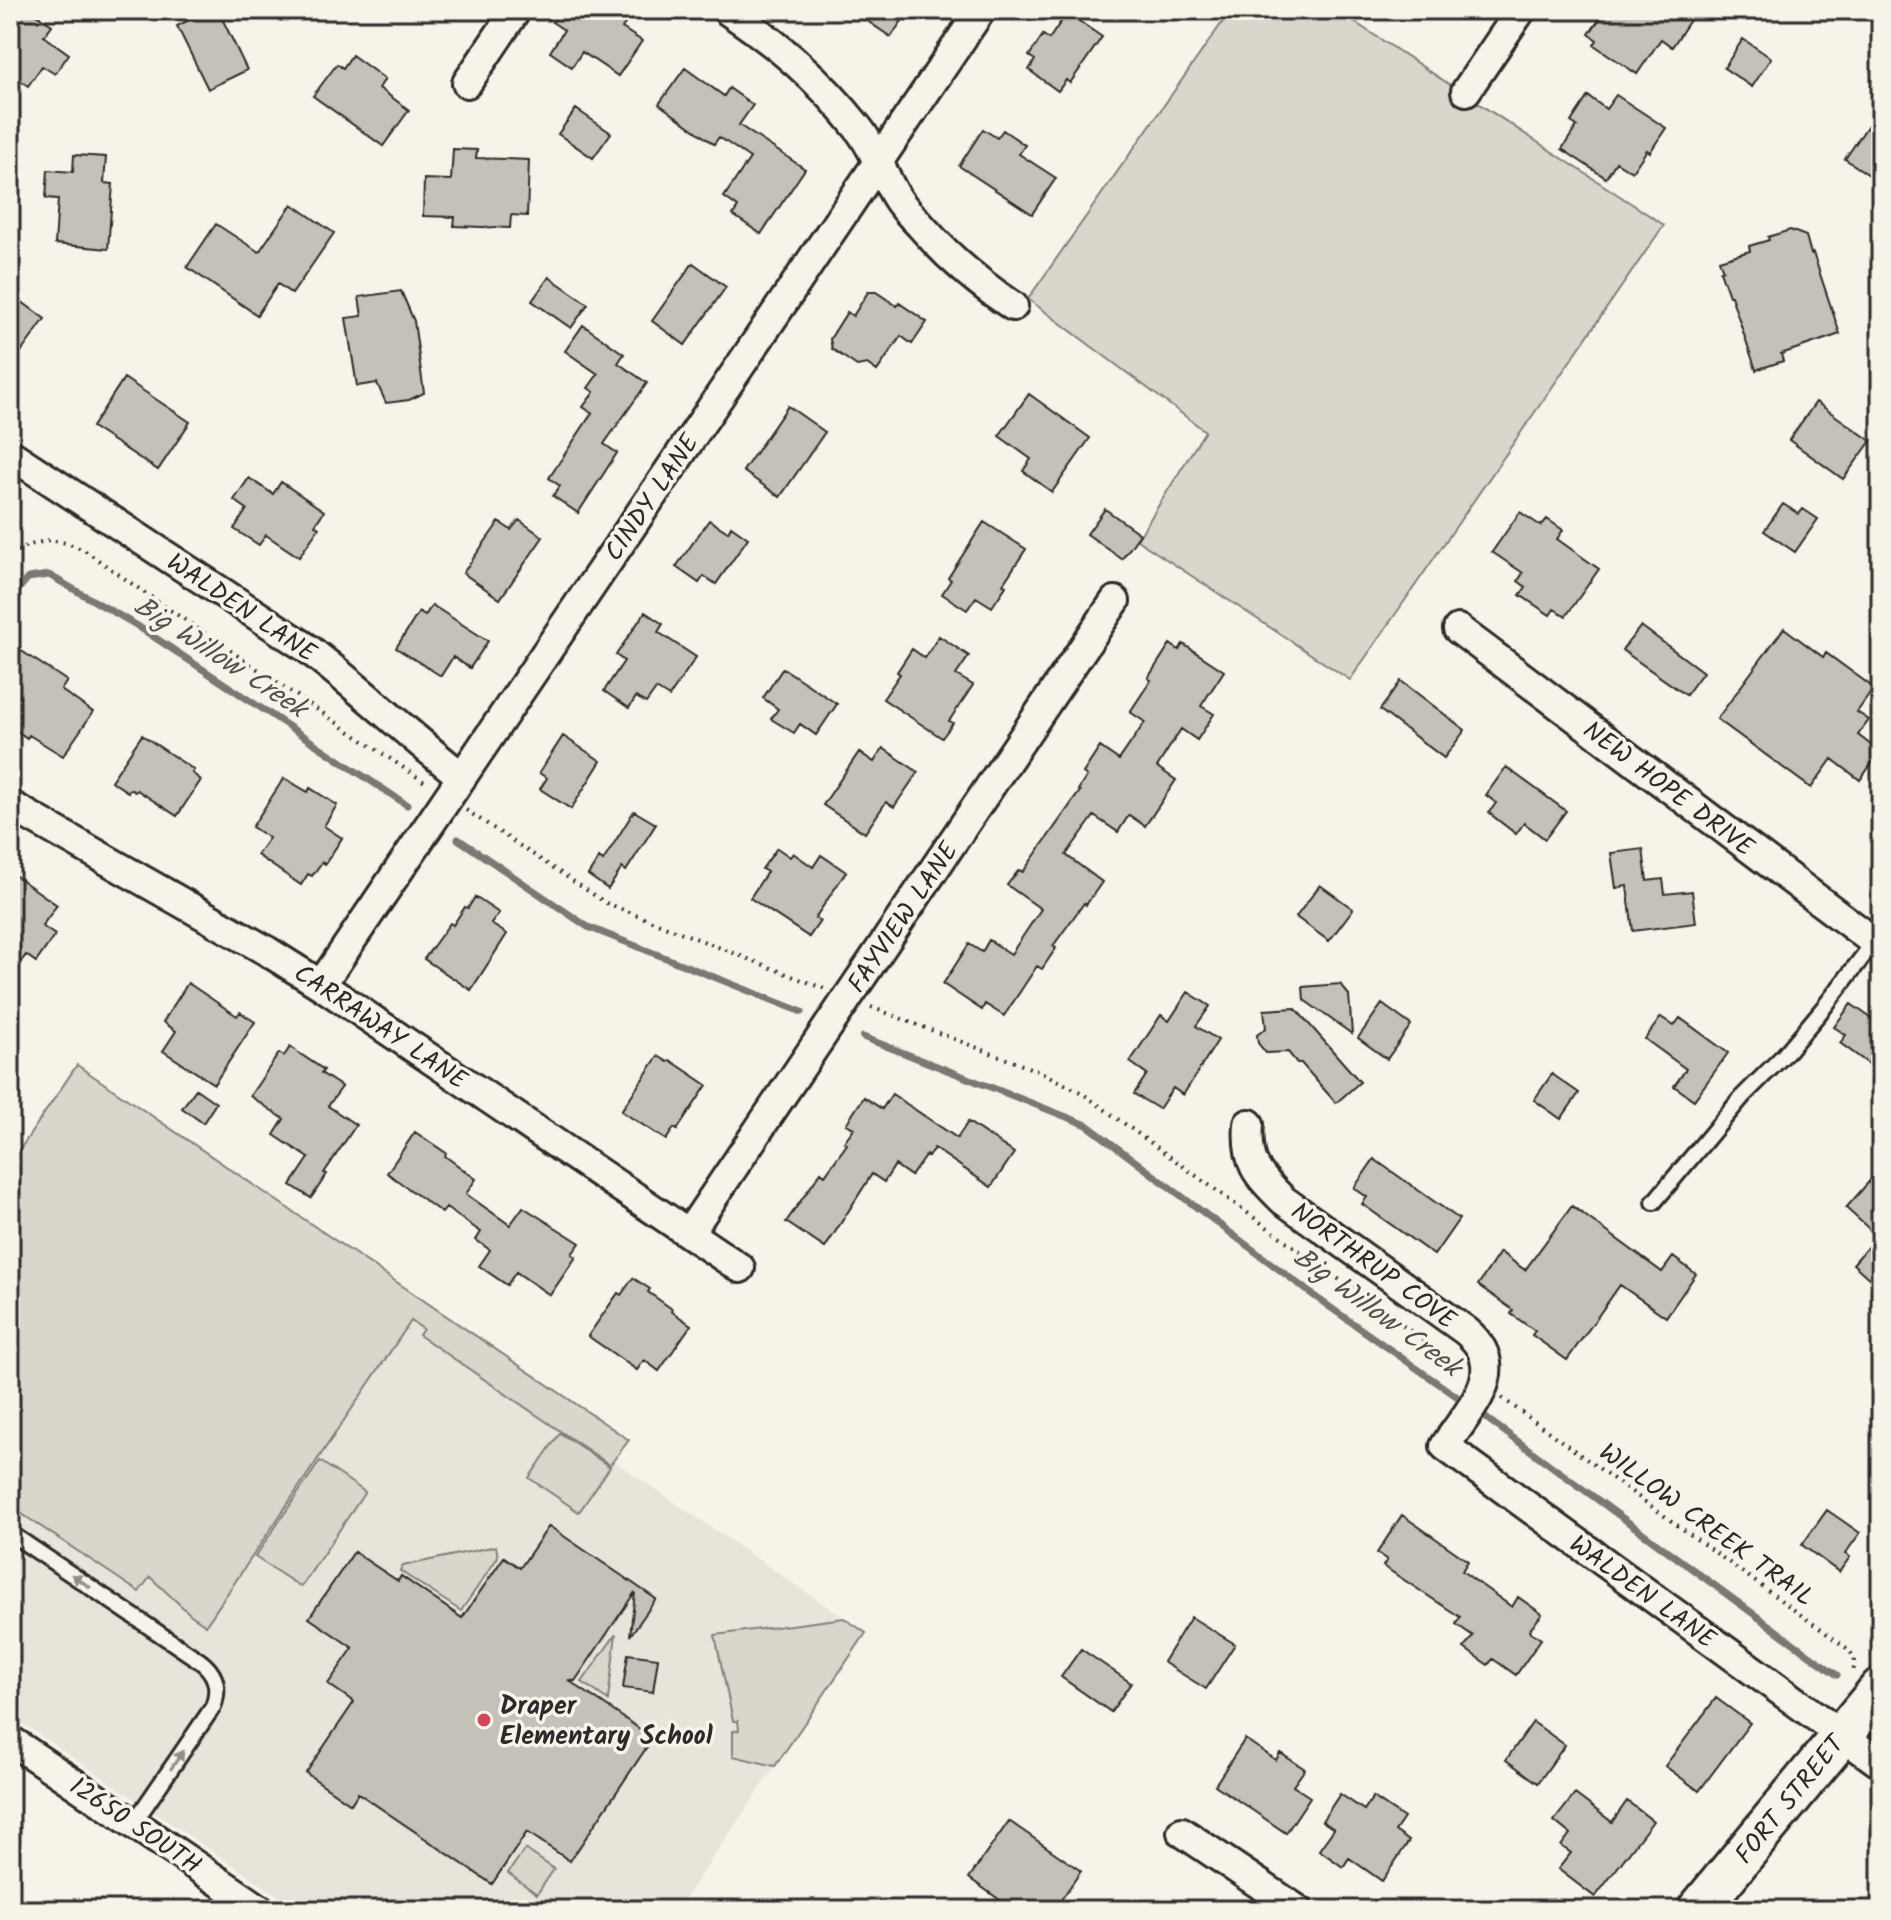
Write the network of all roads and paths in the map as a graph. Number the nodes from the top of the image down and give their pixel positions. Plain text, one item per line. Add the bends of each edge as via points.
1 (516, 10) edge
2 (727, 10) edge
3 (981, 10) edge
4 (1521, 10) edge
5 (467, 83) dead end
6 (1466, 91) dead end
7 (879, 161) junction
8 (1013, 306) dead end
9 (10, 454) edge
10 (10, 555) edge
11 (1115, 601) dead end
12 (1458, 629) dead end
13 (462, 777) junction
14 (431, 787) dead end
15 (10, 805) edge
16 (462, 808) dead end
17 (1877, 944) edge
18 (321, 985) junction
19 (831, 991) dead end
20 (863, 1004) dead end
21 (1249, 1124) dead end
22 (1654, 1202) dead end
23 (689, 1233) junction
24 (740, 1268) dead end
25 (1462, 1369) dead end
26 (1490, 1393) junction
27 (10, 1533) edge
28 (1867, 1680) edge
29 (1841, 1735) junction
30 (10, 1740) edge
31 (1881, 1764) edge
32 (133, 1824) junction
33 (1182, 1832) dead end
34 (261, 1910) edge
35 (1298, 1910) edge
36 (1698, 1910) edge

1 - 5 street
2 - 7 street via 816,80 861,131
3 - 7 street, CINDY LANE
4 - 6 street
7 - 8 street via 898,200 947,255
7 - 13 street, CINDY LANE
9 - 13 street, WALDEN LANE via 307,648
10 - 14 path via 49,540 84,550
11 - 23 street, FAYVIEW LANE
12 - 17 street, NEW HOPE DRIVE
13 - 18 street, CINDY LANE
15 - 18 street, CARRAWAY LANE
16 - 19 path via 606,903
17 - 22 lane
18 - 23 street, CARRAWAY LANE
20 - 25 path via 1082,1093
21 - 26 street, NORTHRUP COVE via 1253,1166 1266,1183 1475,1339 1486,1360
23 - 24 street, CARRAWAY LANE
26 - 28 path, WILLOW CREEK TRAIL via 1848,1649
26 - 29 street, WALDEN LANE via 1450,1439
32 -> 27 lane via 213,1707 213,1674
28 - 29 street, FORT STREET
29 - 31 street, WALDEN LANE
29 - 36 street, FORT STREET
30 - 32 street, 12650 SOUTH
32 - 34 street, 12650 SOUTH
33 - 35 street

